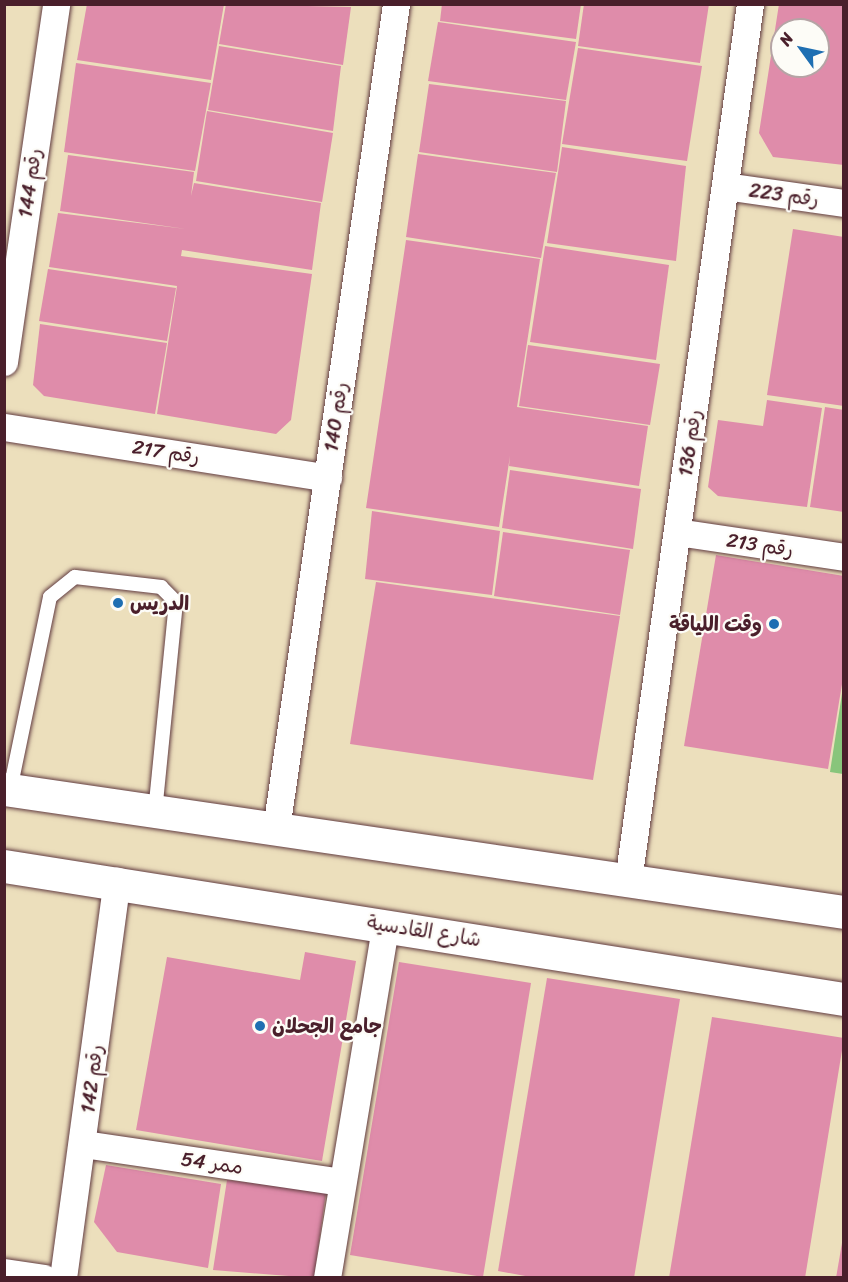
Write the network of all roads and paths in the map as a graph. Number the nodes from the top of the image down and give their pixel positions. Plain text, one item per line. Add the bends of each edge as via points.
1 (56, 4) edge
2 (396, 4) edge
3 (750, 4) edge
4 (725, 186) junction
5 (843, 203) edge
6 (4, 362) edge
7 (4, 427) edge
8 (327, 478) junction
9 (677, 532) junction
10 (843, 558) edge
11 (7, 789) edge
12 (155, 811) junction
13 (276, 829) junction
14 (4, 866) edge
15 (117, 881) junction
16 (628, 881) junction
17 (843, 912) edge
18 (385, 927) dead end
19 (843, 999) edge
20 (84, 1144) junction
21 (341, 1182) junction
22 (4, 1272) edge
23 (44, 1278) edge
24 (63, 1278) edge
25 (327, 1278) edge

1 - 6 street, رقم 144
2 - 8 street, رقم 140
3 - 4 street, رقم 136
4 - 5 street, رقم 223
4 - 9 street, رقم 136
7 - 8 street, رقم 217
8 - 13 street, رقم 140
9 - 10 street, رقم 213
9 - 16 street, رقم 136
11 - 12 street
11 - 12 lane via 51,597 75,577 161,587 176,602
12 - 13 street
13 - 16 street
14 - 15 street, شارع القادسية
15 - 19 street, شارع القادسية
15 - 20 street, رقم 142
16 - 17 street
18 - 21 street
20 - 21 street, ممر 54
20 - 24 street, رقم 142
21 - 25 street
22 - 23 street

